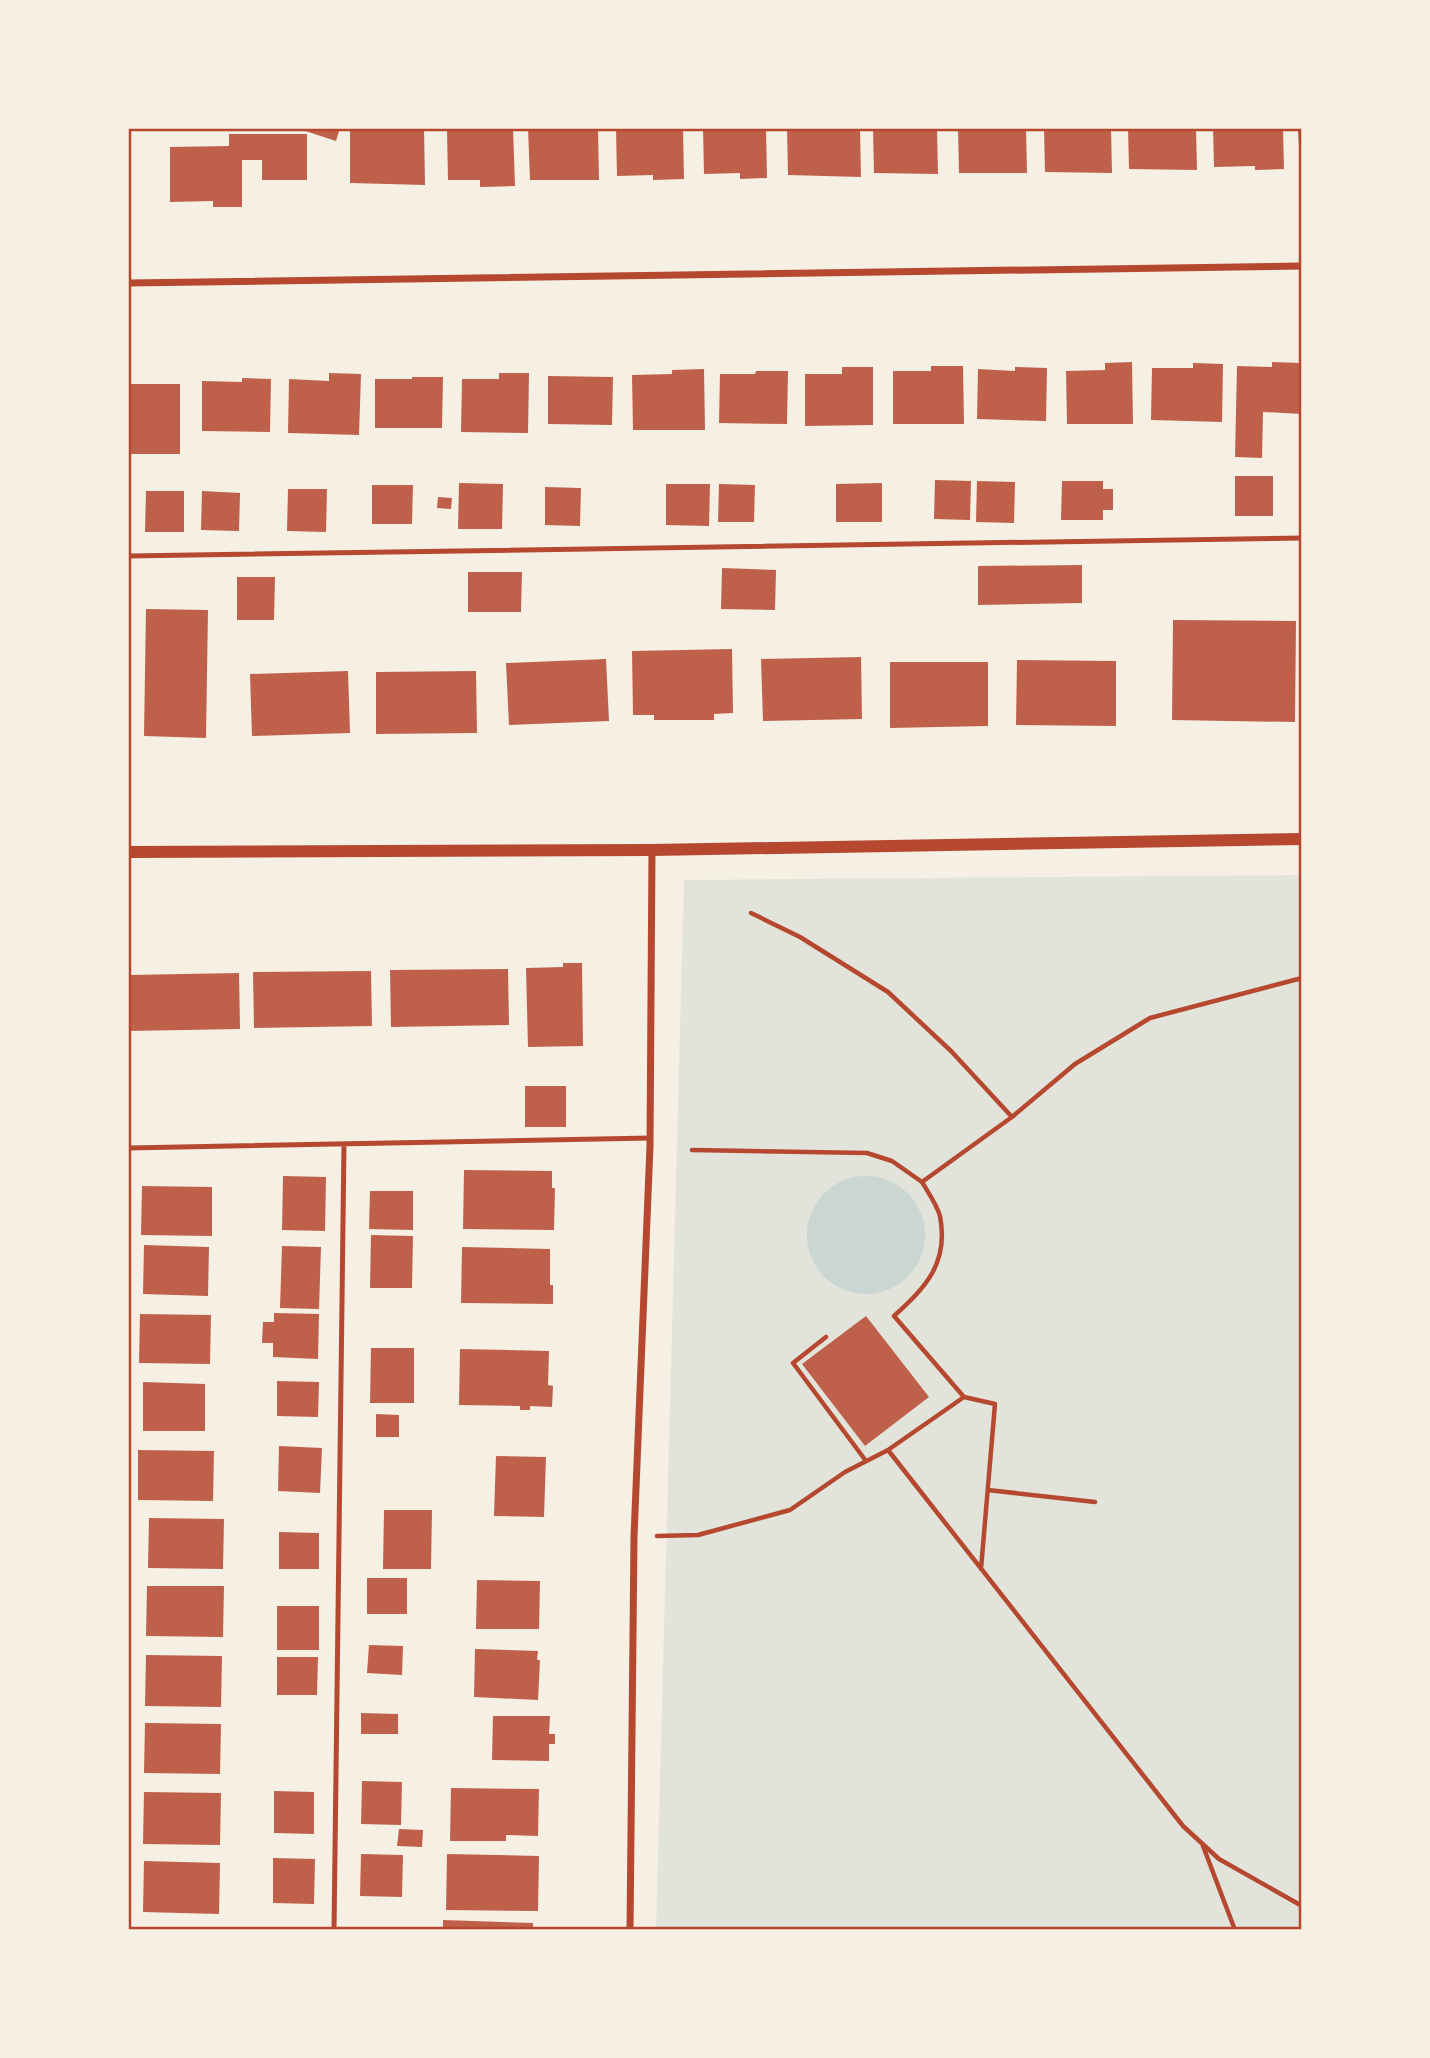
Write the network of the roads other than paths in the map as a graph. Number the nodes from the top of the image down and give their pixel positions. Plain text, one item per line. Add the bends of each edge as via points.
1 (1302, 266) edge
2 (128, 283) edge
3 (1302, 538) edge
4 (128, 556) edge
5 (1302, 839) edge
6 (652, 850) junction
7 (128, 852) edge
8 (650, 1138) junction
9 (344, 1144) junction
10 (128, 1148) edge
11 (334, 1930) edge
12 (630, 1930) edge

1 - 2 street
3 - 4 lane
5 - 6 street
6 - 7 street
6 - 8 street
8 - 9 lane
8 - 12 street via 634,1537
9 - 10 lane
9 - 11 lane

